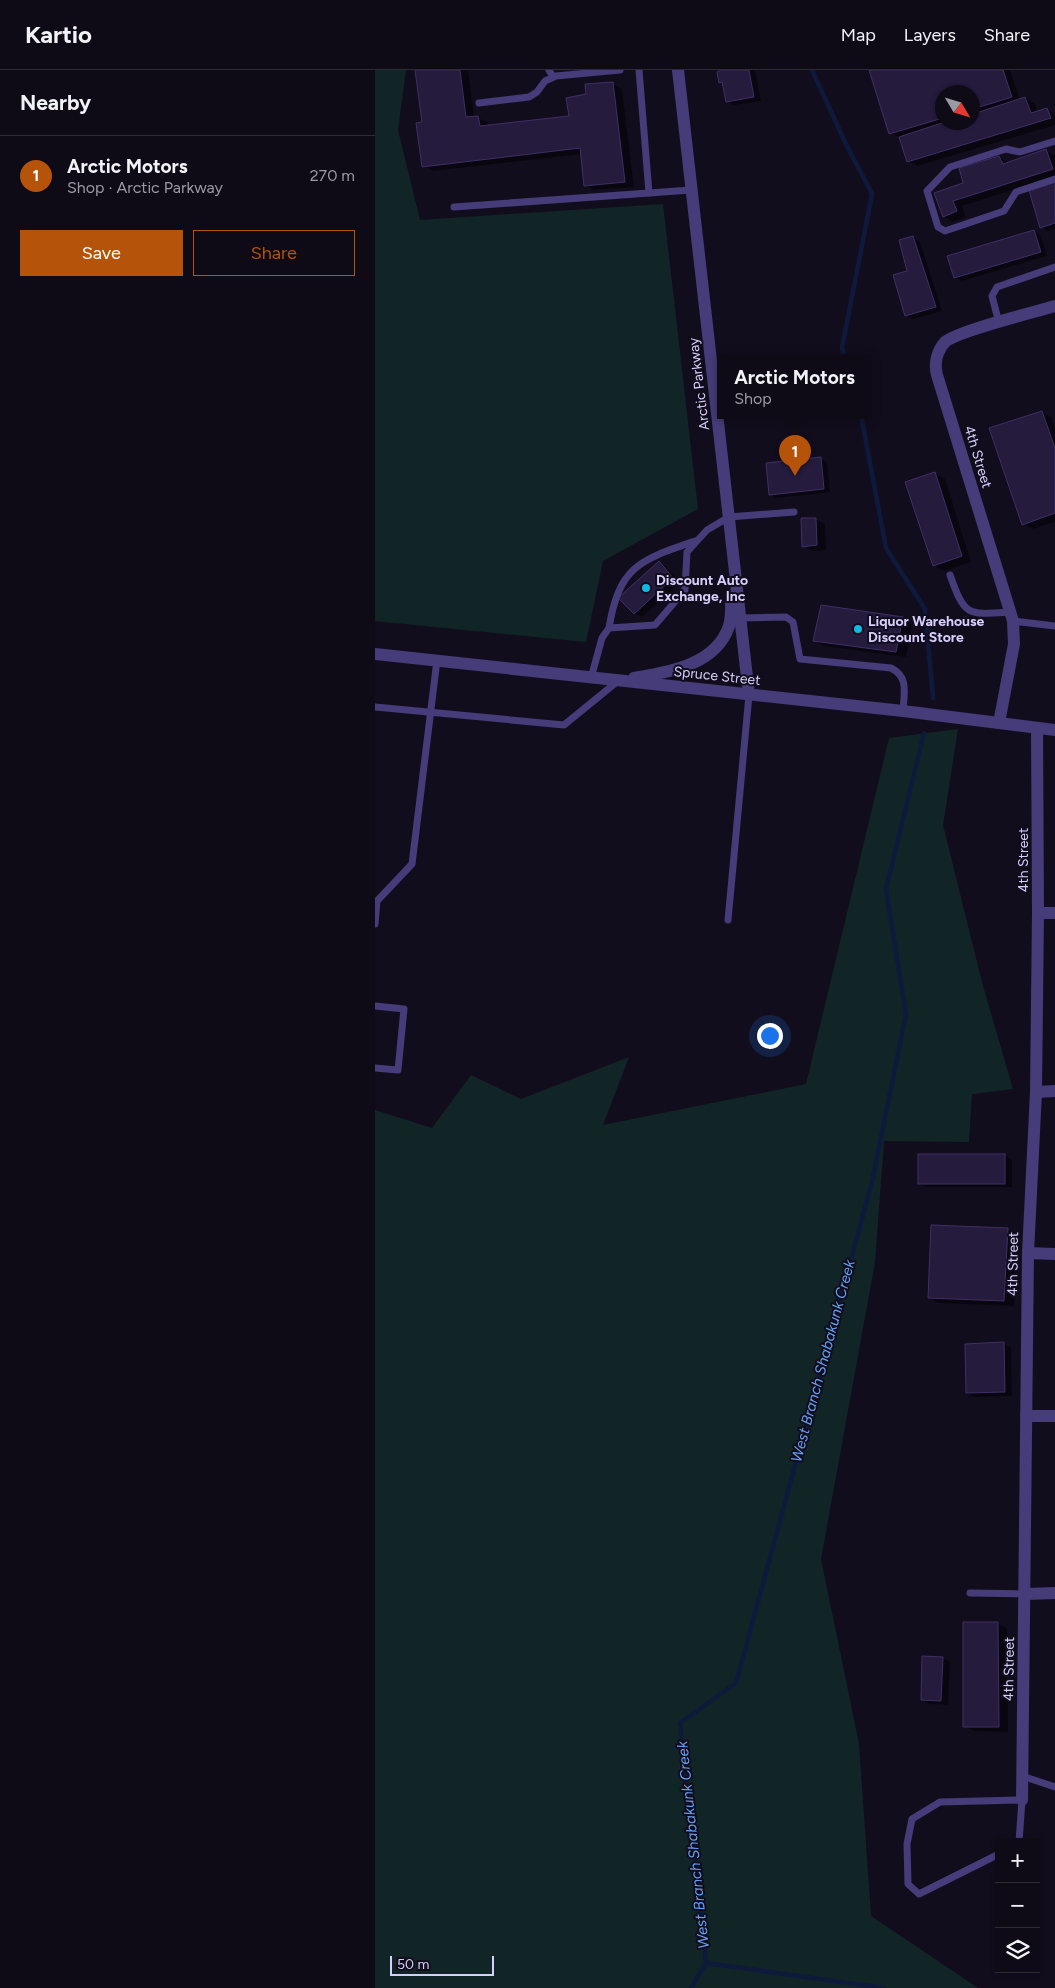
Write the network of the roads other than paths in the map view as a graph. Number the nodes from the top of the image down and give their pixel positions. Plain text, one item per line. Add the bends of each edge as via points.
1 (549, 70) edge
2 (620, 70) edge
3 (639, 70) edge
4 (678, 70) edge
5 (553, 78) junction
6 (479, 103) dead end
7 (1055, 141) edge
8 (1055, 179) edge
9 (691, 190) junction
10 (649, 193) junction
11 (454, 207) dead end
12 (1055, 268) edge
13 (1055, 306) edge
14 (999, 323) junction
15 (717, 414) edge
16 (718, 419) edge
17 (794, 512) dead end
18 (729, 517) junction
19 (695, 540) junction
20 (950, 575) dead end
21 (1012, 616) junction
22 (741, 618) junction
23 (1055, 626) edge
24 (609, 628) junction
25 (375, 654) edge
26 (437, 660) junction
27 (591, 678) junction
28 (618, 680) junction
29 (749, 695) junction
30 (375, 707) edge
31 (903, 711) junction
32 (431, 713) junction
33 (999, 723) junction
34 (1037, 728) junction
35 (1055, 730) edge
36 (376, 901) edge
37 (1038, 913) junction
38 (1055, 913) edge
39 (729, 920) dead end
40 (375, 924) edge
41 (375, 1006) edge
42 (375, 1068) edge
43 (1036, 1092) junction
44 (1055, 1092) edge
45 (1028, 1253) junction
46 (1055, 1254) edge
47 (1026, 1416) junction
48 (1055, 1416) edge
49 (970, 1592) dead end
50 (1055, 1593) edge
51 (1026, 1594) junction
52 (1023, 1776) junction
53 (1055, 1787) edge
54 (1022, 1800) junction
55 (1019, 1838) edge
56 (995, 1856) edge

1 - 5 lane
2 - 5 lane
3 - 10 lane
4 - 9 street, Arctic Parkway
5 - 6 lane via 545,81 529,97
7 - 8 lane via 1020,152 1006,149 950,167 927,191 938,227 945,231 1004,211 1016,192
9 - 10 lane
9 - 15 street, Arctic Parkway
10 - 11 lane
12 - 14 lane via 997,287 992,296
13 - 14 street
14 - 21 street, 4th Street via 953,337 945,342 936,361 937,375
16 - 18 street, Arctic Parkway
17 - 18 lane
18 - 19 lane
18 - 22 street, Arctic Parkway
18 - 28 street via 731,608 725,634 705,656 690,665
19 - 24 lane via 645,560 626,576 613,604
19 - 24 lane via 687,552 685,590 671,608 655,624
20 - 21 lane via 961,604 975,614
21 - 23 lane
21 - 33 street, 4th Street via 1013,644
22 - 29 street, Arctic Parkway
22 - 31 lane via 786,617 793,622 800,659 891,668 900,672 905,682
24 - 27 lane via 601,638
25 - 26 street, Spruce Street
26 - 27 street, Spruce Street
26 - 32 lane
27 - 28 street, Spruce Street
28 - 29 street, Spruce Street
28 - 32 lane via 564,725
29 - 31 street, Spruce Street
29 - 39 lane
30 - 32 lane
31 - 33 street, Spruce Street
32 - 36 lane via 412,864
33 - 34 street, Spruce Street
34 - 35 street, Spruce Street
34 - 37 street, 4th Street
36 - 40 lane
37 - 38 street
37 - 43 street, 4th Street
41 - 42 lane via 404,1009 398,1070
43 - 44 street
43 - 45 street, 4th Street
45 - 46 street
45 - 47 street, 4th Street
47 - 48 street
47 - 51 street, 4th Street
49 - 51 lane
50 - 51 street
51 - 52 street, 4th Street
52 - 53 lane
52 - 54 street, 4th Street
54 - 55 lane
54 - 56 lane via 940,1802 912,1819 907,1844 908,1884 919,1894

